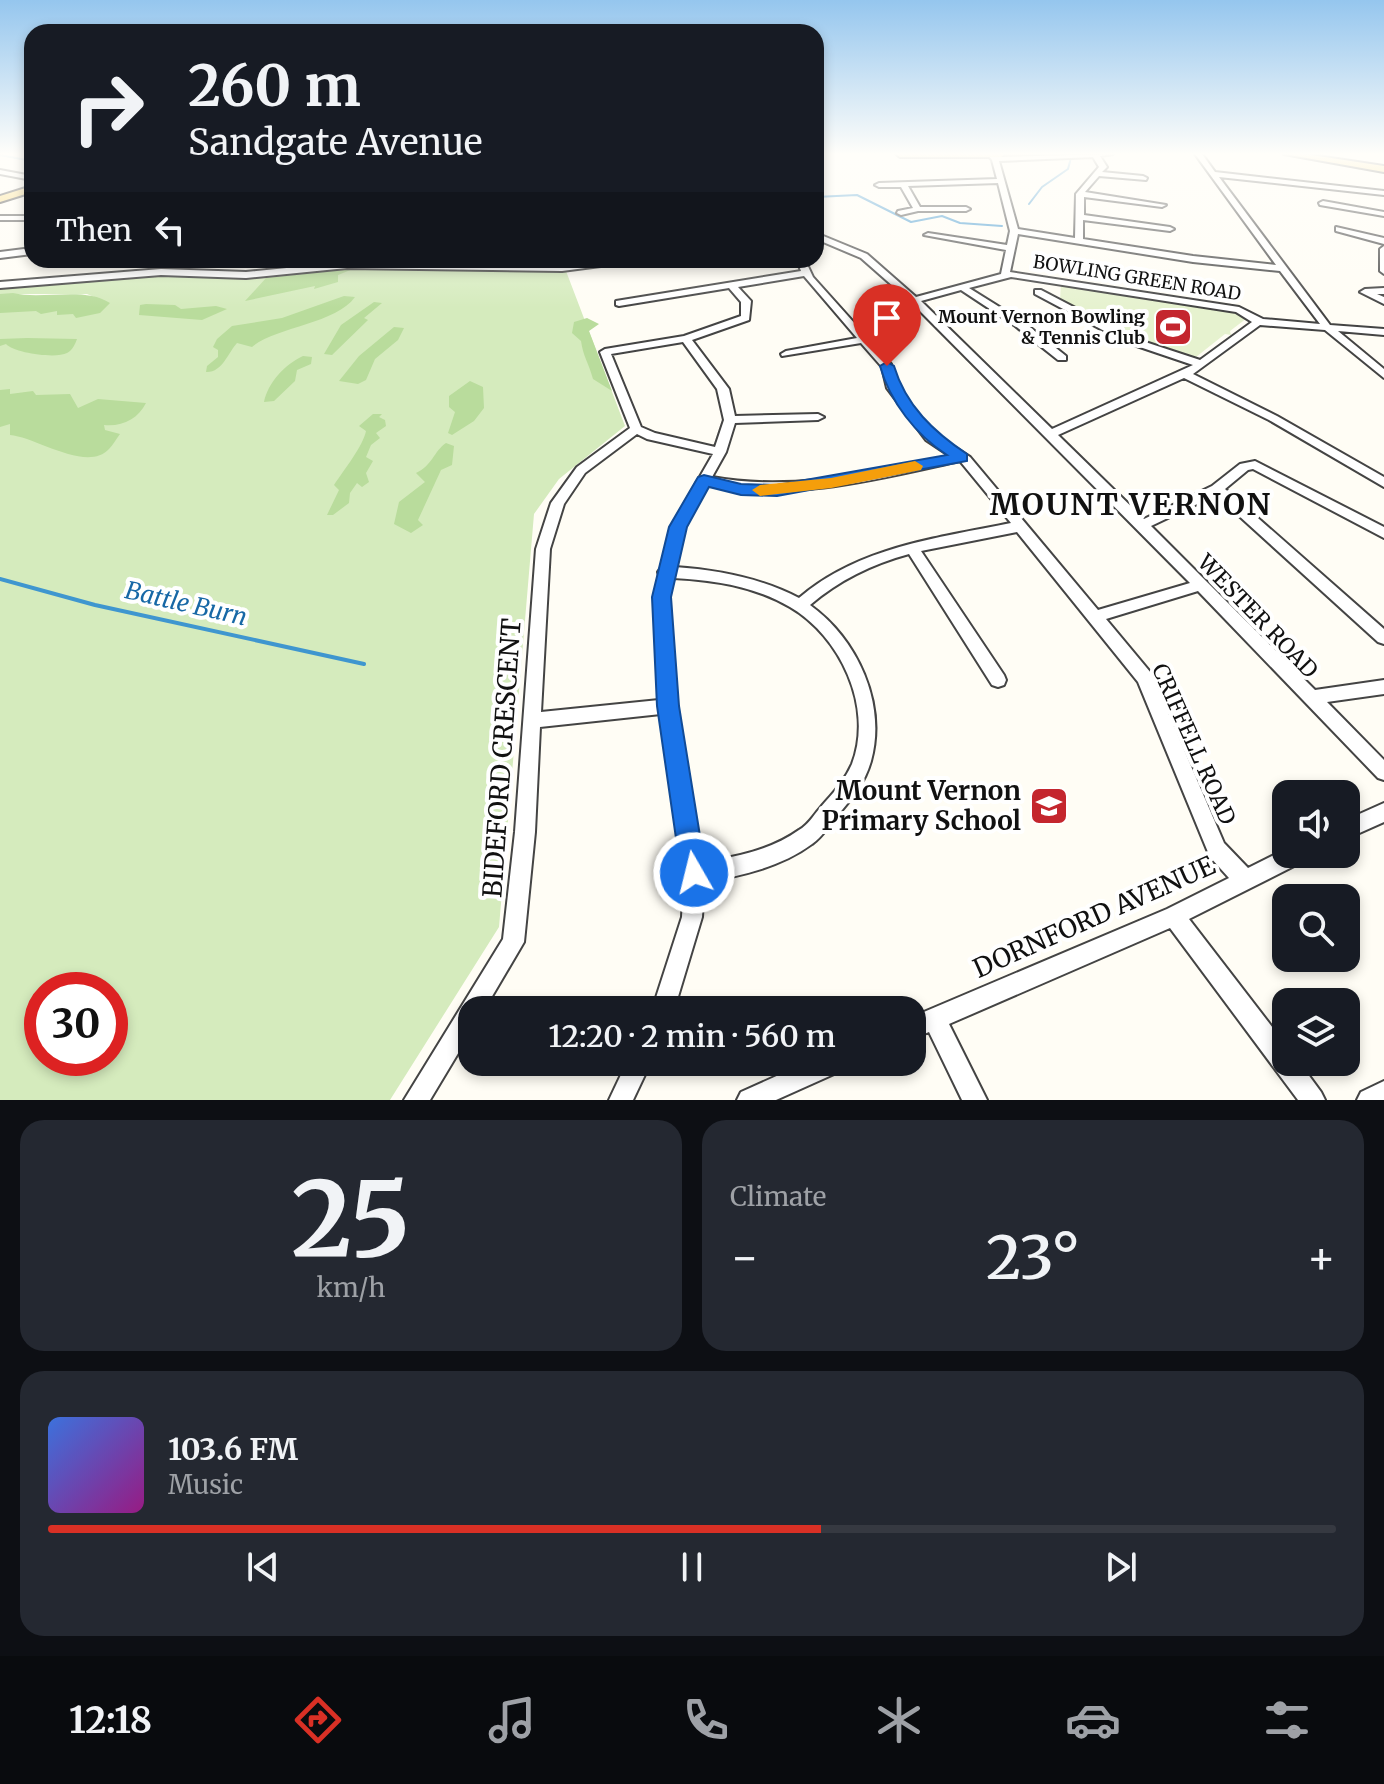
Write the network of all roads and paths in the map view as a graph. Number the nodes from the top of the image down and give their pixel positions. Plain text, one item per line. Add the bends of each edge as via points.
1 (916, 205) edge
2 (1007, 205) edge
3 (1080, 205) edge
4 (1236, 205) edge
5 (1336, 205) edge
6 (918, 209) junction
7 (966, 209) dead end
8 (901, 213) dead end
9 (1384, 214) edge
10 (1079, 217) junction
11 (0, 218) edge
12 (24, 218) edge
13 (1170, 229) dead end
14 (1014, 231) junction
15 (1343, 231) dead end
16 (928, 235) dead end
17 (824, 239) edge
18 (1384, 241) edge
19 (1079, 242) junction
20 (1010, 248) junction
21 (1384, 249) edge
22 (24, 252) edge
23 (0, 255) edge
24 (126, 268) edge
25 (317, 268) edge
26 (796, 268) edge
27 (806, 268) edge
28 (1282, 268) junction
29 (1384, 271) edge
30 (1005, 274) junction
31 (121, 276) junction
32 (0, 285) edge
33 (731, 285) junction
34 (960, 286) junction
35 (1038, 292) dead end
36 (914, 300) junction
37 (619, 303) dead end
38 (1260, 322) junction
39 (1327, 327) junction
40 (1384, 332) edge
41 (686, 339) junction
42 (863, 340) junction
43 (786, 354) dead end
44 (1062, 358) dead end
45 (1202, 364) junction
46 (1185, 374) junction
47 (1384, 375) edge
48 (818, 417) dead end
49 (730, 420) junction
50 (636, 429) junction
51 (1051, 434) junction
52 (720, 452) junction
53 (962, 457) junction
54 (704, 480) junction
55 (1384, 483) edge
56 (1217, 489) junction
57 (1142, 525) junction
58 (1021, 526) junction
59 (1384, 533) edge
60 (914, 551) junction
61 (665, 572) junction
62 (1201, 585) junction
63 (800, 606) junction
64 (1097, 616) junction
65 (1384, 638) edge
66 (998, 680) dead end
67 (1384, 687) edge
68 (1309, 698) junction
69 (668, 706) junction
70 (533, 720) junction
71 (1384, 772) edge
72 (1384, 812) edge
73 (1360, 823) edge
74 (1272, 866) edge
75 (694, 873) junction
76 (1244, 879) junction
77 (1174, 916) junction
78 (667, 996) edge
79 (934, 1018) junction
80 (926, 1022) edge
81 (632, 1076) edge
82 (803, 1076) edge
83 (1384, 1093) edge
84 (416, 1100) edge
85 (621, 1100) edge
86 (749, 1100) edge
87 (975, 1100) edge
88 (1313, 1100) edge
89 (1369, 1100) edge

1 - 6 street
2 - 14 street
3 - 10 street
4 - 28 street
5 - 9 street
6 - 7 street
6 - 8 street
10 - 13 street
10 - 19 street
11 - 12 street
14 - 19 street
14 - 20 street
15 - 18 street
16 - 20 street
17 - 36 street, WESTER ROAD via 864,256
19 - 28 street
20 - 30 street
21 - 29 street
22 - 23 street
24 - 31 street
25 - 31 street via 246,275
26 - 33 street
27 - 42 street, CRIFFELL ROAD
28 - 39 street
30 - 34 street
30 - 38 street, BOWLING GREEN ROAD via 1235,309
31 - 32 street
33 - 37 street
33 - 41 street via 746,301 746,318
34 - 36 street
34 - 44 street
35 - 45 street via 1129,340
36 - 51 street, WESTER ROAD
38 - 39 street, BOWLING GREEN ROAD
38 - 45 street
39 - 40 street, BOWLING GREEN ROAD
39 - 47 street
41 - 49 street via 723,389
41 - 50 street via 605,352
42 - 43 street
42 - 53 street, CRIFFELL ROAD via 887,366 893,388 930,437
45 - 46 street
46 - 51 street
46 - 55 street
48 - 49 street
49 - 52 street
50 - 52 street
50 - 70 street, BIDEFORD CRESCENT via 581,470 558,503 543,549
51 - 57 street, WESTER ROAD
52 - 54 street
53 - 54 street via 777,491 741,490
53 - 58 street, CRIFFELL ROAD
54 - 61 street via 678,527
56 - 57 street
56 - 59 street via 1244,467 1255,465
56 - 65 street
57 - 62 street, WESTER ROAD
58 - 60 street
58 - 64 street, CRIFFELL ROAD
60 - 63 street via 850,569 819,585
60 - 66 street
61 - 63 street via 738,580
61 - 69 street via 661,597
62 - 64 street
62 - 68 street, WESTER ROAD
63 - 75 street via 832,631 867,705 864,746 853,784 809,836 735,867
64 - 76 street, CRIFFELL ROAD via 1145,678 1217,850
67 - 68 street
68 - 71 street, WESTER ROAD
69 - 70 street
69 - 75 street
70 - 84 street, BIDEFORD CRESCENT via 513,942
72 - 73 street
74 - 76 street, DORNFORD AVENUE
75 - 78 street via 692,917
76 - 77 street, DORNFORD AVENUE
77 - 79 street, DORNFORD AVENUE
77 - 88 street
79 - 80 street, DORNFORD AVENUE
79 - 87 street
81 - 85 street
82 - 86 street
83 - 89 street

